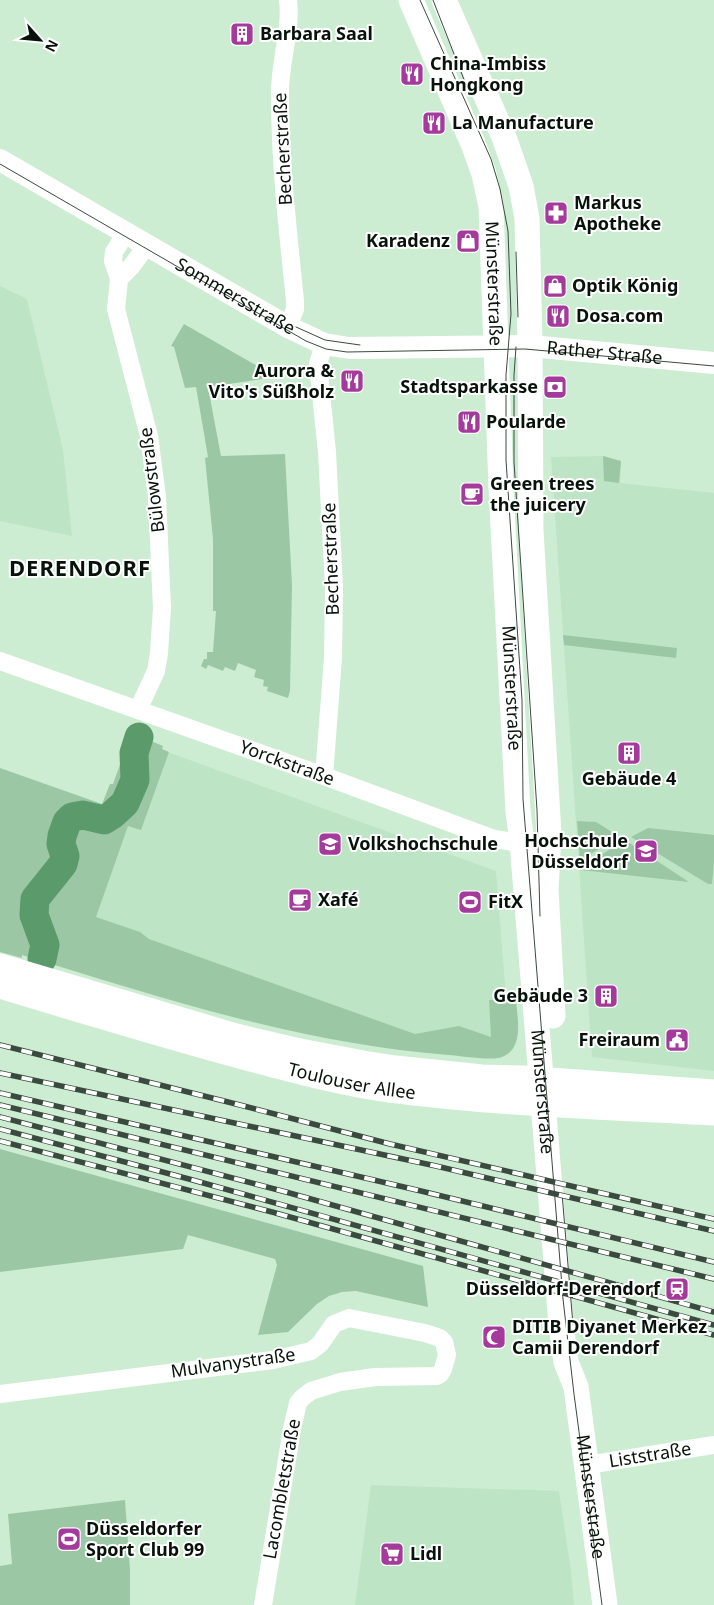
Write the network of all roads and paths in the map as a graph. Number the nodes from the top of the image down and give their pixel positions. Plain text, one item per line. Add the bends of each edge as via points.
1 (288, 0) edge
2 (411, 0) edge
3 (444, 0) edge
4 (0, 160) edge
5 (126, 233) junction
6 (147, 245) junction
7 (119, 279) junction
8 (288, 327) junction
9 (324, 344) junction
10 (495, 345) junction
11 (530, 346) junction
12 (714, 363) edge
13 (0, 662) edge
14 (138, 710) junction
15 (324, 776) junction
16 (522, 843) junction
17 (546, 890) junction
18 (0, 966) edge
19 (0, 986) edge
20 (549, 1080) junction
21 (714, 1092) edge
22 (551, 1111) junction
23 (714, 1114) edge
24 (440, 1374) joint
25 (0, 1394) edge
26 (714, 1445) edge
27 (587, 1465) junction
28 (263, 1605) edge
29 (605, 1605) edge

1 - 8 street, Becherstraße via 280,95 281,152 295,300
2 - 10 main road, Münsterstraße via 486,181 491,206
3 - 11 main road, Münsterstraße via 504,137 521,186 527,218
4 - 5 street, Sommersstraße
5 - 6 street, Sommersstraße
5 - 7 street, Bülowstraße via 114,252 113,261
6 - 7 street
6 - 8 street, Sommersstraße
7 - 14 street, Bülowstraße via 116,309 149,436 156,488 162,608 156,671
8 - 9 street, Sommersstraße
9 - 10 street, Sommersstraße via 349,348
9 - 15 street, Becherstraße via 318,364 327,452 334,587 333,658
10 - 11 street, Rather Straße
10 - 16 main road, Münsterstraße
11 - 12 street, Rather Straße
11 - 17 main road, Münsterstraße via 531,531 549,834
13 - 14 street, Yorckstraße
14 - 15 street, Yorckstraße
15 - 16 street, Yorckstraße via 494,839
16 - 17 street via 530,845
16 - 20 main road, Münsterstraße
17 - 20 main road, Münsterstraße
18 - 20 main road, Toulouser Allee via 236,1036 295,1050 395,1068
19 - 22 main road, Toulouser Allee via 204,1047 344,1082
20 - 21 main road, Toulouser Allee
20 - 22 main road, Münsterstraße
22 - 23 main road, Toulouser Allee
22 - 27 main road, Münsterstraße via 566,1362 576,1387
24 - 25 street, Mulvanystraße via 446,1355 440,1338 349,1318 334,1324 311,1351 273,1360
24 - 28 street, Lacombletstraße via 340,1382 311,1391 302,1398 292,1429
26 - 27 street, Liststraße
27 - 29 main road, Münsterstraße

